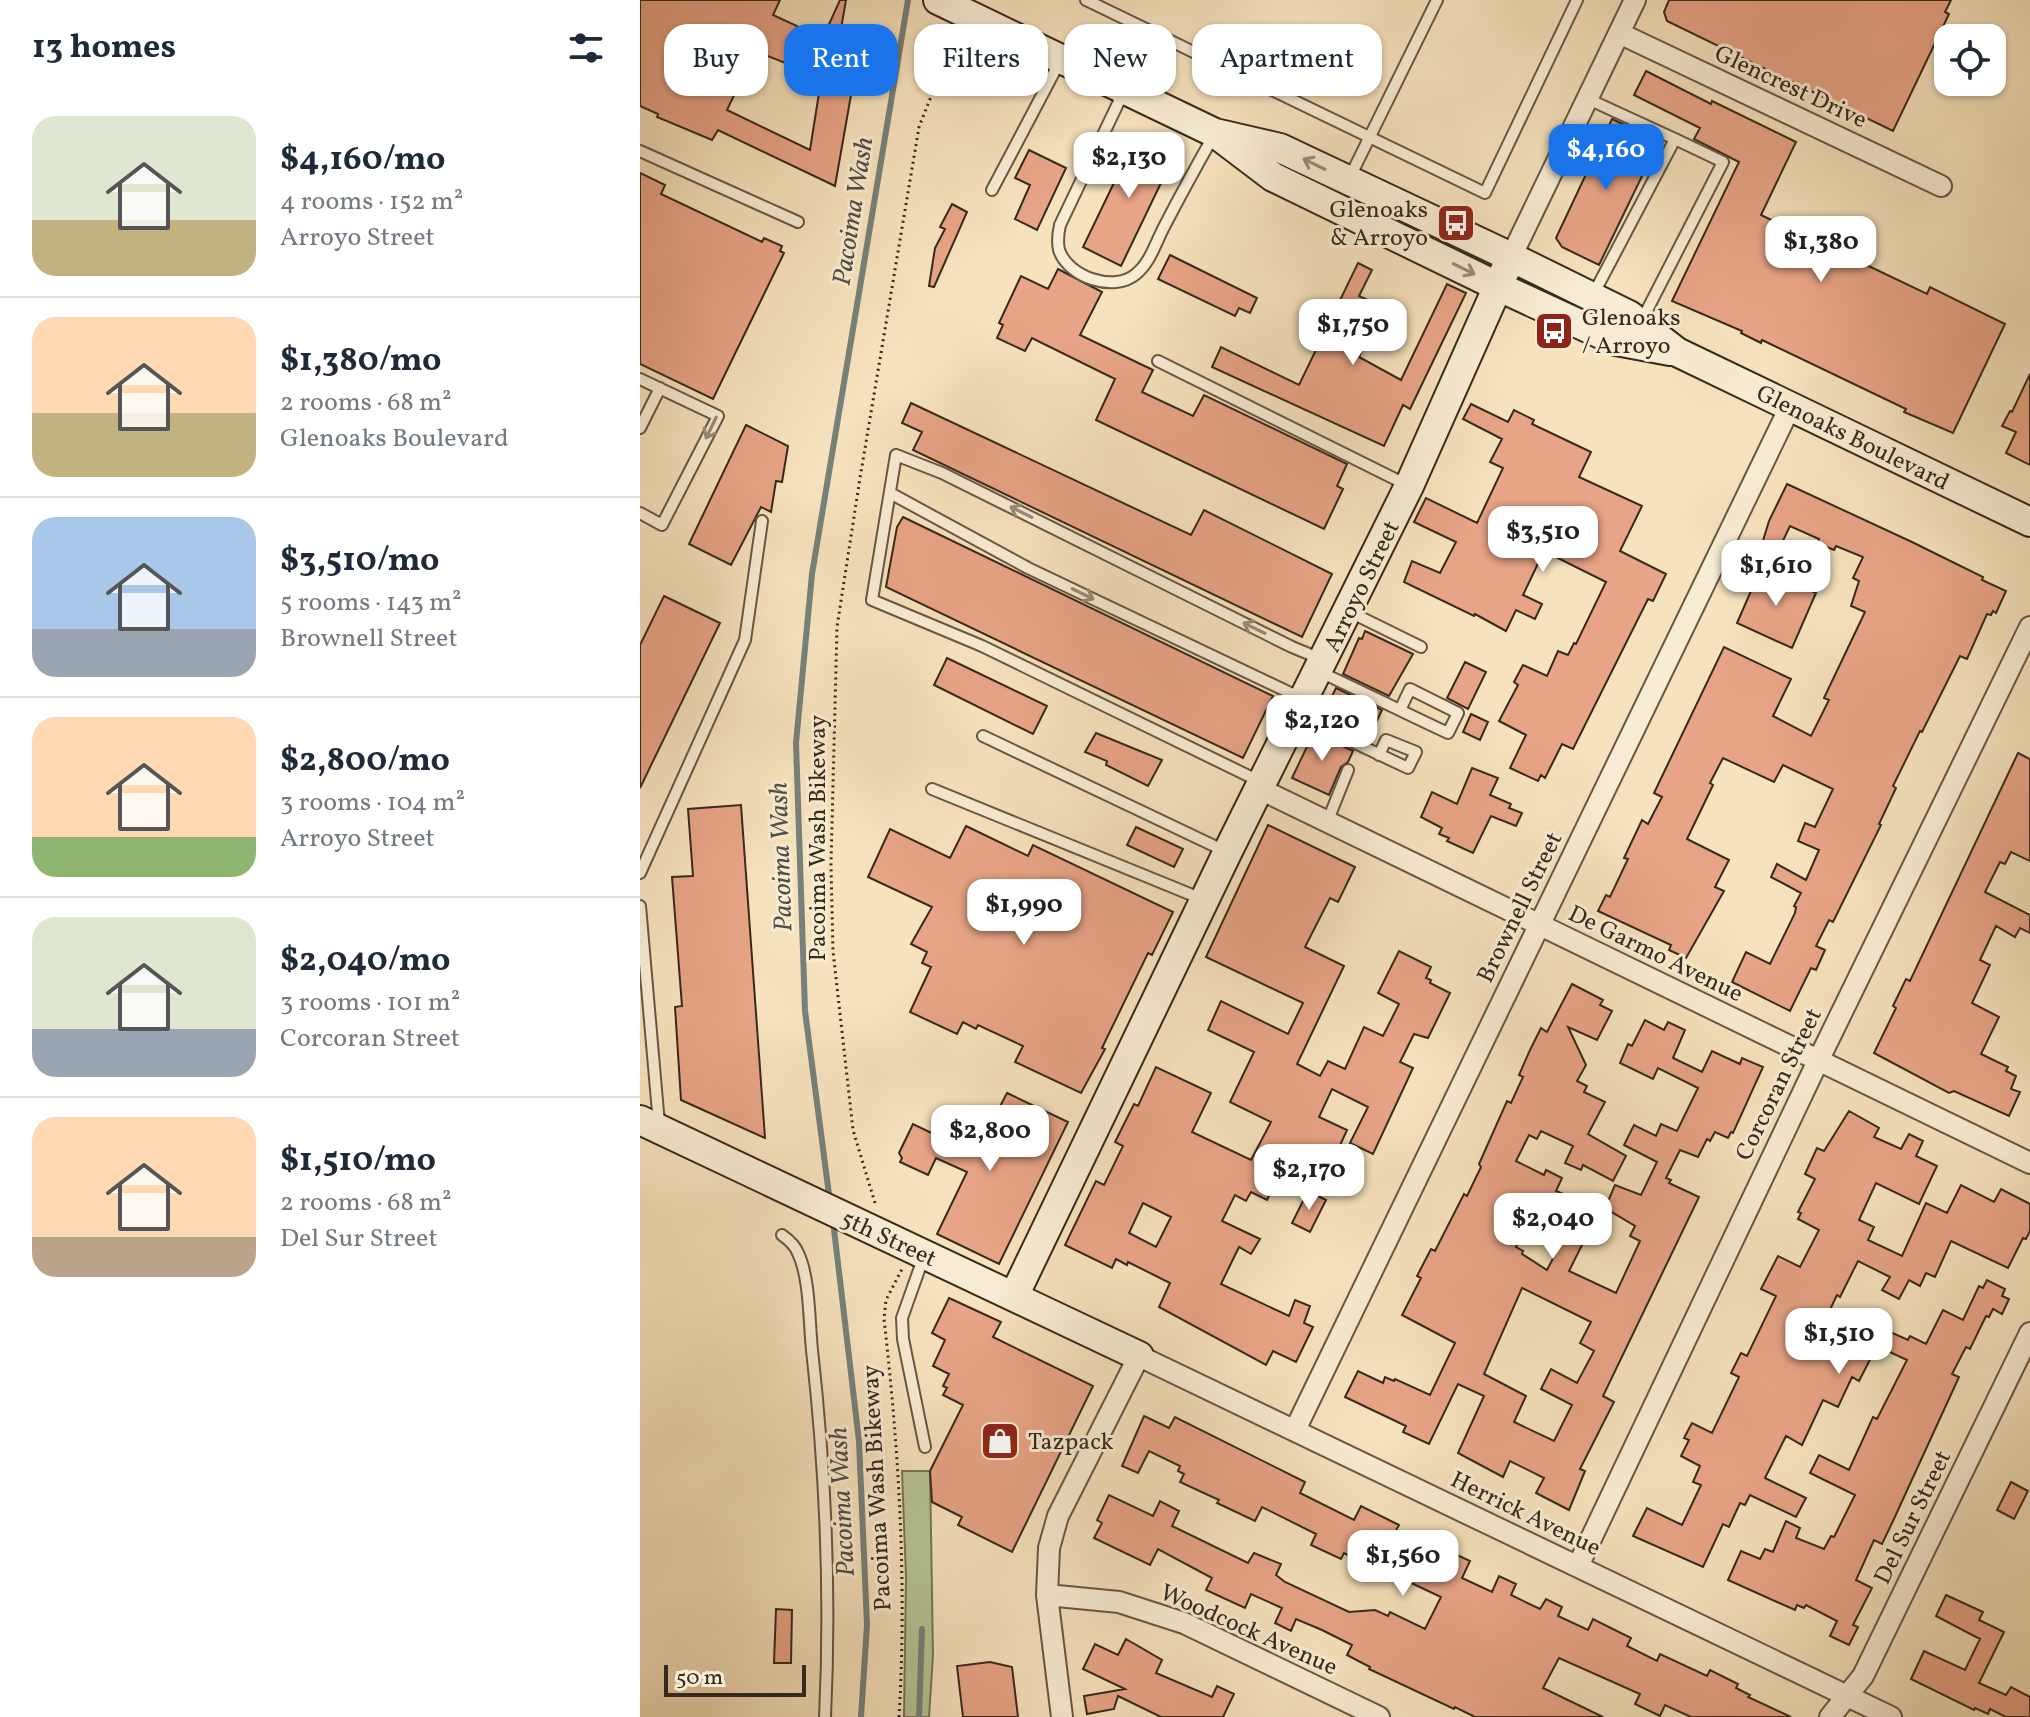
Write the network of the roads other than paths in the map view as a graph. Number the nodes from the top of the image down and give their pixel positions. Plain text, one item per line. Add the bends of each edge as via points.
1 (1086, 0) edge
2 (1437, 0) edge
3 (1577, 0) edge
4 (1635, 0) edge
5 (947, 4) edge
6 (1136, 24) edge
7 (1619, 33) junction
8 (1176, 43) edge
9 (1061, 59) junction
10 (1064, 60) edge
11 (1125, 96) edge
12 (1138, 96) edge
13 (1588, 99) junction
14 (1215, 133) junction
15 (1370, 137) junction
16 (1675, 139) junction
17 (640, 151) edge
18 (1348, 181) junction
19 (1941, 186) dead end
20 (992, 190) dead end
21 (798, 222) dead end
22 (1511, 257) junction
23 (1497, 286) junction
24 (1591, 298) junction
25 (1640, 324) junction
26 (1677, 352) junction
27 (1158, 361) dead end
28 (640, 379) edge
29 (660, 388) junction
30 (1790, 407) junction
31 (640, 428) edge
32 (1409, 486) junction
33 (890, 493) junction
34 (640, 513) edge
35 (762, 521) dead end
36 (2030, 522) edge
37 (1348, 611) junction
38 (2030, 627) edge
39 (1421, 647) dead end
40 (1322, 666) junction
41 (1300, 707) junction
42 (1400, 710) junction
43 (983, 736) dead end
44 (1379, 755) dead end
45 (1348, 770) dead end
46 (1261, 786) junction
47 (932, 789) dead end
48 (1328, 820) junction
49 (1227, 853) junction
50 (640, 873) edge
51 (1204, 900) junction
52 (640, 906) edge
53 (1539, 926) junction
54 (1818, 1061) junction
55 (650, 1125) edge
56 (2030, 1163) edge
57 (782, 1235) dead end
58 (914, 1249) junction
59 (1014, 1296) junction
60 (2030, 1333) edge
61 (1139, 1356) junction
62 (1295, 1430) junction
63 (925, 1447) dead end
64 (1578, 1566) junction
65 (1047, 1595) junction
66 (1846, 1695) junction
67 (825, 1717) edge
68 (1062, 1717) edge
69 (1379, 1717) edge
70 (1830, 1717) edge
71 (1891, 1717) edge

1 - 6 lane
2 - 15 lane
3 - 15 lane via 1485,193
4 - 7 street, Arroyo Street
5 - 9 main road, Glenoaks Boulevard
7 - 13 street, Arroyo Street
7 - 19 street, Glencrest Drive
8 - 15 lane
9 - 10 main road, Glenoaks Boulevard
9 - 20 lane
11 - 14 lane via 1057,238 1067,263 1087,277 1122,283 1144,267
12 - 14 main road, Glenoaks Boulevard
13 - 16 lane
13 - 22 street, Arroyo Street
18 -> 14 main road, Glenoaks Boulevard via 1280,148
14 -> 23 main road, Glenoaks Boulevard via 1273,177
15 - 18 lane
16 - 24 lane
16 - 25 lane via 1723,162
17 - 21 lane
18 - 22 main road, Glenoaks Boulevard
22 - 23 main road, Arroyo Street
22 - 24 main road, Glenoaks Boulevard
23 - 26 main road, Glenoaks Boulevard via 1616,341
23 - 32 main road, Arroyo Street
24 - 25 main road, Glenoaks Boulevard
25 - 26 main road, Glenoaks Boulevard
26 - 30 main road, Glenoaks Boulevard
27 - 32 lane
28 - 29 lane
29 - 31 lane
29 -> 34 lane via 718,416 662,525
30 - 36 main road, Glenoaks Boulevard
30 - 53 street, Brownell Street
32 - 37 main road, Arroyo Street
40 -> 33 lane via 942,473 896,455
33 -> 41 lane
33 - 46 lane via 872,600 982,646
35 - 50 lane via 745,640
37 - 39 lane
37 - 40 main road, Arroyo Street
38 - 54 street, Corcoran Street
40 - 41 main road, Arroyo Street
40 - 42 lane
41 - 44 lane
41 - 46 main road, Arroyo Street
42 - 42 lane via 1448,733 1458,713 1410,689
43 - 49 lane
45 - 48 lane
46 - 48 street, De Garmo Avenue
46 - 49 main road, Arroyo Street
47 - 51 lane
48 - 53 street, De Garmo Avenue
49 - 51 main road, Arroyo Street
51 - 59 main road, Arroyo Street
52 - 55 lane
53 - 54 street, De Garmo Avenue
53 - 62 street, Brownell Street
54 - 56 street, De Garmo Avenue
54 - 64 street, Corcoran Street
55 - 58 main road, 5th Street via 797,1196 871,1218
57 - 67 lane via 799,1254 818,1398 829,1591
58 - 59 main road, 5th Street
58 - 63 lane via 903,1339
59 - 61 main road, 5th Street
60 - 66 street, Del Sur Street via 1863,1676
61 - 62 street, Herrick Avenue
61 - 65 street via 1058,1516 1049,1548
62 - 64 street, Herrick Avenue
64 - 66 street, Herrick Avenue
65 - 68 street
65 - 69 street, Woodcock Avenue via 1119,1602 1184,1623
66 - 70 street, Del Sur Street
66 - 71 street, Herrick Avenue

